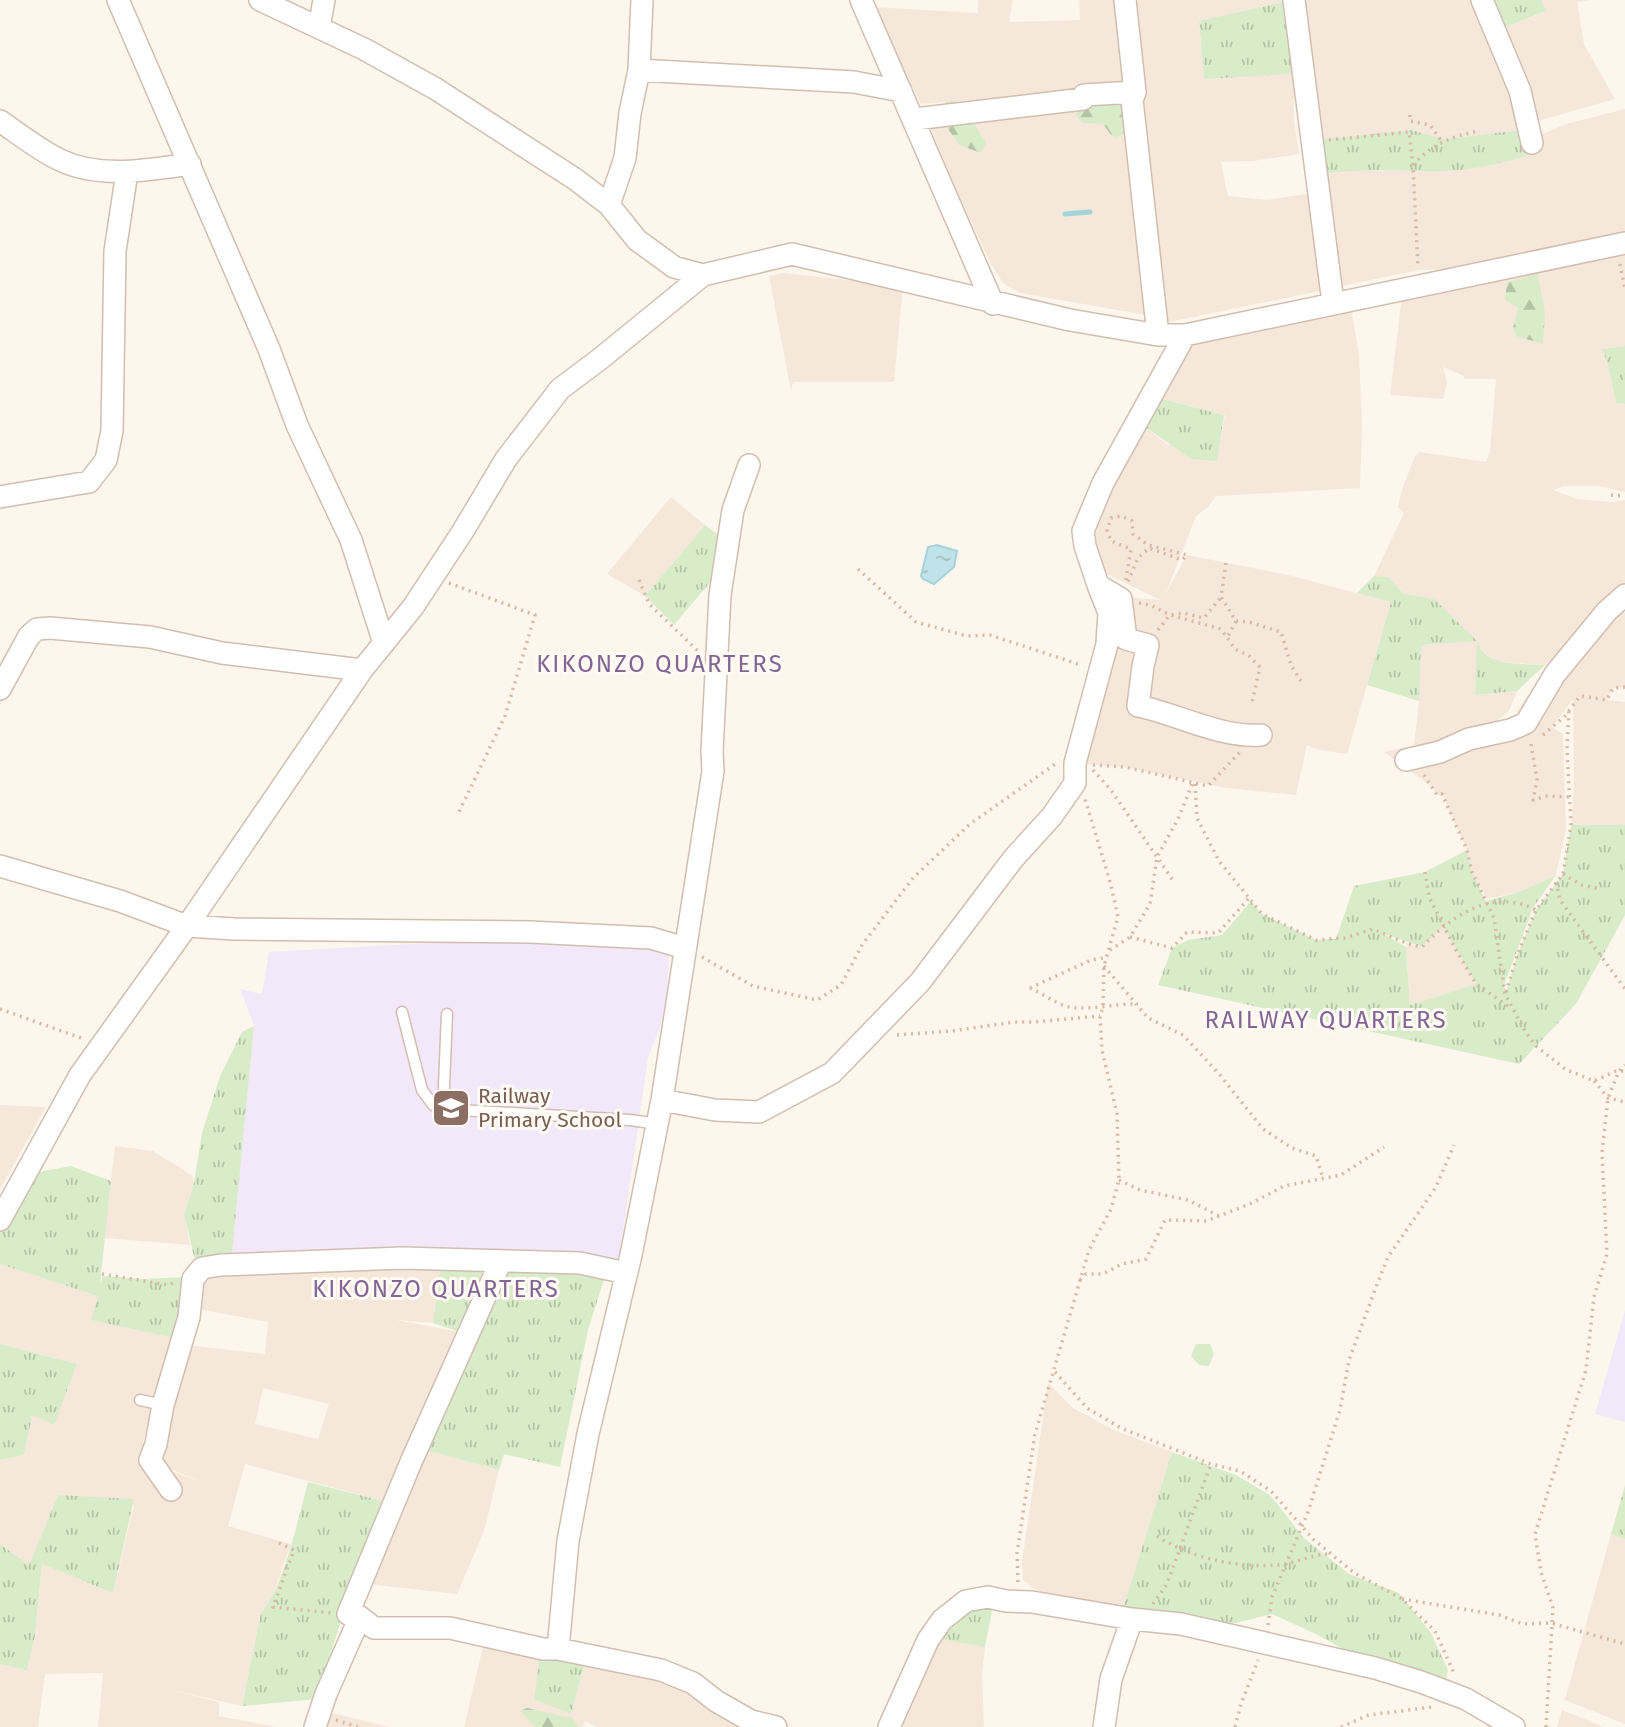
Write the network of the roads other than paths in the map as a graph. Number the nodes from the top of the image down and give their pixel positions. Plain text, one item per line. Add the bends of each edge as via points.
1 (118, 0) edge
2 (260, 0) edge
3 (324, 0) edge
4 (642, 0) edge
5 (861, 0) edge
6 (1125, 0) edge
7 (1294, 0) edge
8 (1482, 0) edge
9 (319, 28) junction
10 (639, 71) junction
11 (901, 91) junction
12 (1135, 92) junction
13 (915, 119) junction
14 (0, 121) edge
15 (1532, 143) dead end
16 (190, 164) junction
17 (127, 172) junction
18 (609, 205) junction
19 (1620, 244) edge
20 (703, 275) junction
21 (1333, 303) junction
22 (993, 304) junction
23 (1158, 335) junction
24 (1185, 335) junction
25 (749, 465) dead end
26 (0, 497) edge
27 (1098, 585) junction
28 (1625, 595) edge
29 (384, 643) junction
30 (362, 670) junction
31 (0, 689) edge
32 (1261, 734) road end
33 (1406, 760) road end
34 (0, 866) edge
35 (187, 926) junction
36 (685, 948) junction
37 (402, 1013) dead end
38 (447, 1014) dead end
39 (662, 1100) junction
40 (443, 1109) junction
41 (657, 1124) junction
42 (0, 1220) edge
43 (501, 1261) junction
44 (626, 1273) junction
45 (140, 1400) dead end
46 (163, 1405) junction
47 (172, 1490) dead end
48 (354, 1616) junction
49 (1132, 1619) junction
50 (558, 1649) junction
51 (315, 1727) edge
52 (776, 1727) edge
53 (889, 1727) edge
54 (1104, 1727) edge
55 (1514, 1727) edge

1 - 16 street
2 - 9 street
3 - 9 street
4 - 10 street
5 - 11 street
6 - 12 street
7 - 21 street
8 - 15 street via 1520,91
9 - 18 street via 436,89
10 - 11 street via 853,82
10 - 18 street via 625,158
11 - 13 street
12 - 13 street
12 - 23 street via 1132,100
13 - 22 street
14 - 17 street via 60,160 89,169
16 - 17 street
16 - 29 street via 297,425 351,540
17 - 26 street via 115,251 112,431 106,460 89,482
18 - 20 street via 654,254 674,267
19 - 21 street
20 - 22 street via 792,254
20 - 29 street via 560,389 506,459 433,577
21 - 24 street
22 - 23 street
23 - 24 street
24 - 27 street via 1103,483 1083,531
25 - 36 street via 733,510 720,595 713,771
27 - 32 street via 1121,599 1126,639 1148,645 1138,706 1207,727 1249,736
27 - 39 street via 1109,613 1107,644 1075,773 1052,816 1013,859 920,982 832,1073 759,1112
28 - 33 street via 1555,674 1533,729 1469,739
29 - 30 street
30 - 31 street via 222,653 150,637 50,628 37,629 29,636
30 - 35 street
34 - 35 street
35 - 36 street via 543,933 651,938
35 - 42 street via 61,1108
36 - 39 street
37 - 40 lane via 422,1090
38 - 40 lane
39 - 41 street
40 - 41 lane
41 - 44 street
43 - 44 street via 580,1263
43 - 46 street via 402,1258 202,1268 193,1279 189,1317
43 - 48 street via 411,1462
44 - 50 street via 568,1541
45 - 46 lane
46 - 47 street via 150,1460
48 - 50 street via 374,1628 450,1628
48 - 51 street
49 - 53 street via 988,1597 966,1601 942,1620 929,1640
49 - 54 street via 1111,1679
49 - 55 street via 1181,1624 1375,1668 1466,1699
50 - 52 street via 661,1670 693,1683 751,1721

